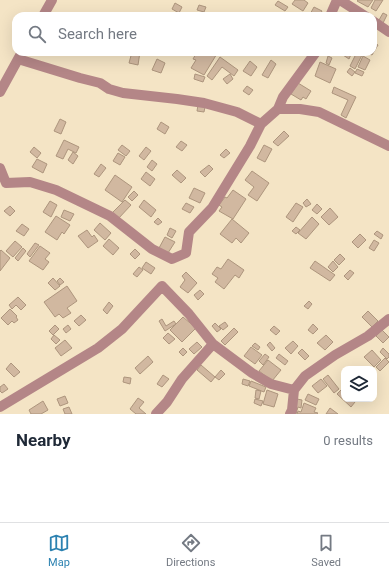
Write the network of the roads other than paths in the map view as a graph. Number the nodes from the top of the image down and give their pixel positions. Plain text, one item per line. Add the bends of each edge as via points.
1 (52, 0) edge
2 (338, 0) edge
3 (45, 12) edge
4 (332, 12) edge
5 (358, 12) edge
6 (377, 24) edge
7 (389, 32) edge
8 (19, 56) edge
9 (23, 56) edge
10 (313, 56) edge
11 (0, 92) edge
12 (278, 109) junction
13 (261, 124) junction
14 (389, 146) edge
15 (0, 168) edge
16 (389, 319) edge
17 (213, 344) junction
18 (294, 390) junction
19 (0, 407) edge
20 (156, 414) edge
21 (290, 414) edge

1 - 3 street
2 - 4 street
2 - 5 street
6 - 7 street
8 - 11 street
9 - 13 street via 100,83 122,94 204,103 237,112
10 - 12 street via 283,97
12 - 13 street
12 - 14 street via 319,112
13 - 15 street via 212,208 189,232 186,253 172,259 152,249 110,216 56,190 30,182 6,183
16 - 18 street via 368,336 305,376
17 - 18 street via 271,384
17 - 19 street via 162,286 122,329 98,348
17 - 20 street
18 - 21 street

